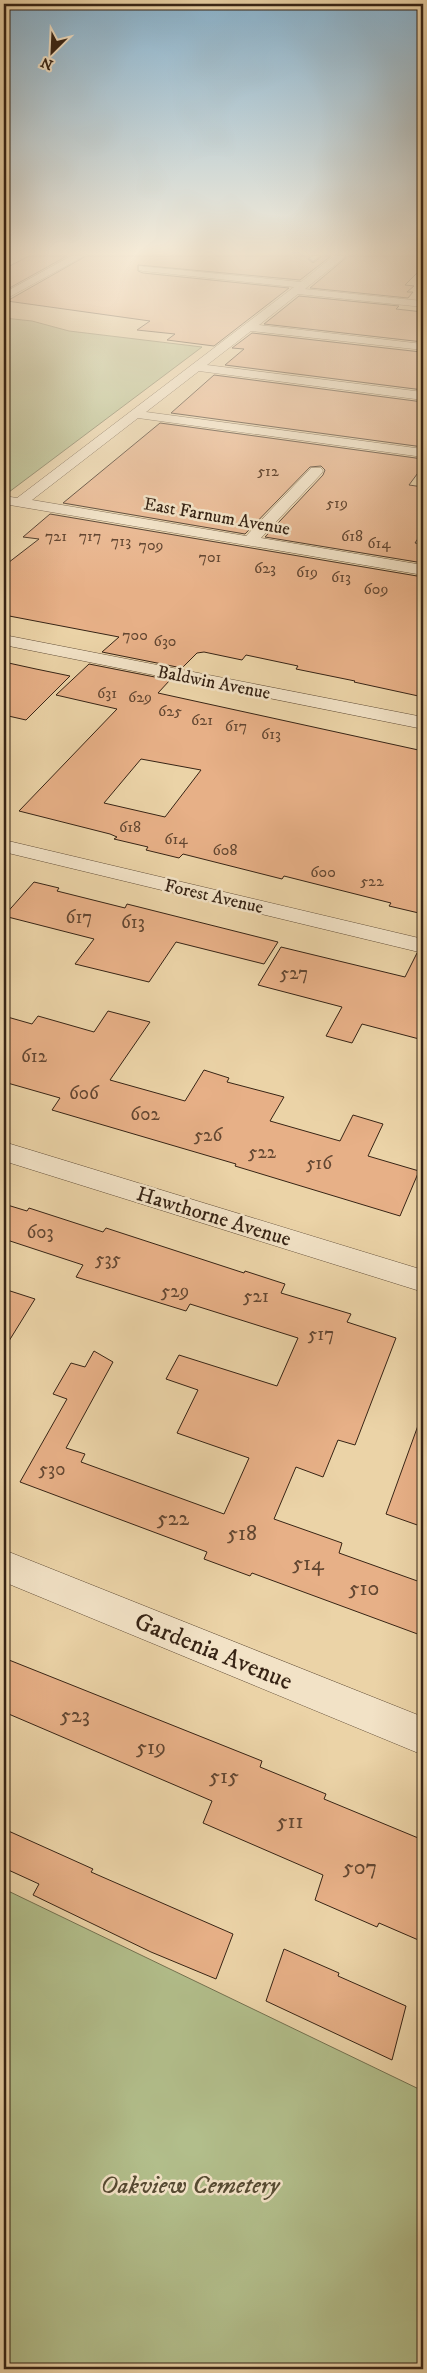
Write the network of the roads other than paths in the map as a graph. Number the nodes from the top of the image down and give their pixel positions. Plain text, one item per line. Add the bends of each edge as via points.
1 (196, 368) joint
2 (423, 396) edge
3 (135, 414) junction
4 (423, 453) edge
5 (316, 471) dead end
6 (4, 500) edge
7 (20, 502) junction
8 (250, 541) junction
9 (423, 570) edge
10 (4, 640) edge
11 (423, 723) edge
12 (4, 846) edge
13 (423, 946) edge
14 (4, 1151) edge
15 (423, 1281) edge
16 (4, 1566) edge
17 (423, 1736) edge

1 - 2 street
1 - 3 street
3 - 4 street
3 - 7 street
5 - 8 street
6 - 7 street, East Farnum Avenue
7 - 8 street, East Farnum Avenue
8 - 9 street, East Farnum Avenue
10 - 11 street, Baldwin Avenue
12 - 13 street, Forest Avenue
14 - 15 street, Hawthorne Avenue
16 - 17 street, Gardenia Avenue

